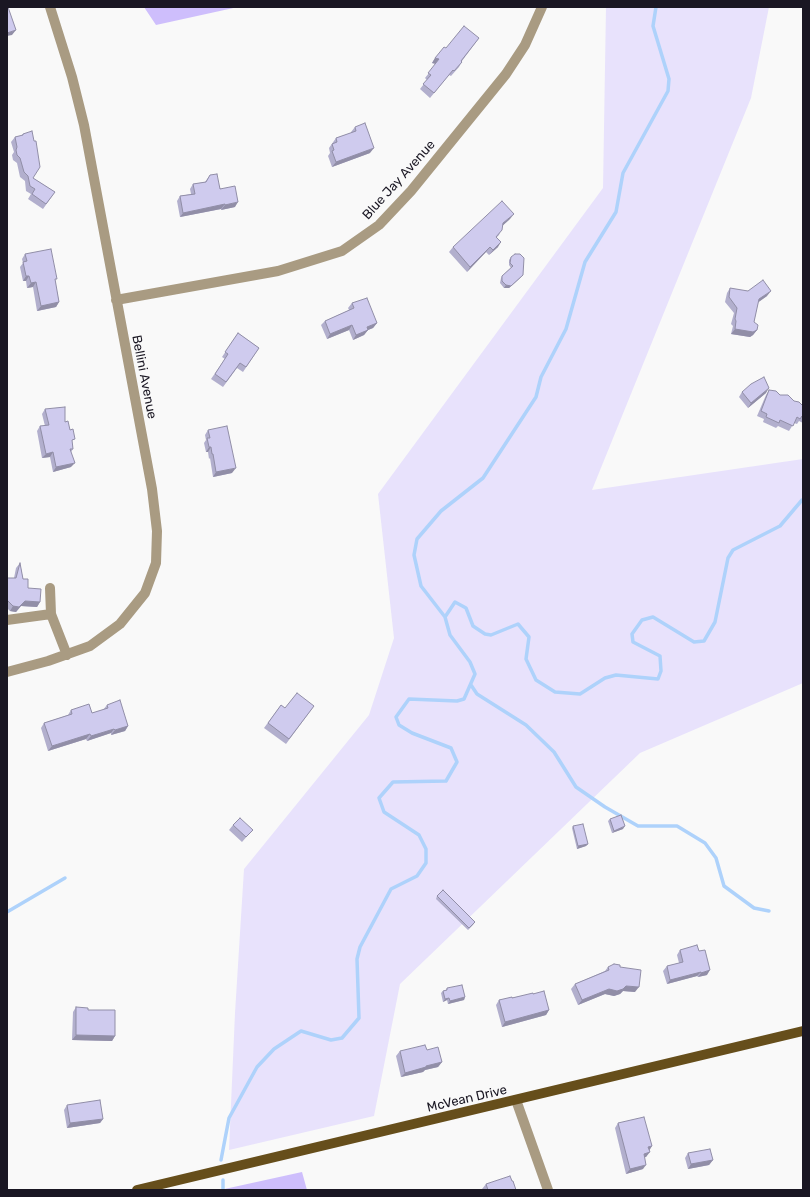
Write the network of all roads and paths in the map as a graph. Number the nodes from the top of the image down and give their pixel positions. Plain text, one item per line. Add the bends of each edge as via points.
1 (50, 7) edge
2 (542, 7) edge
3 (116, 300) junction
4 (50, 588) dead end
5 (51, 614) junction
6 (7, 620) edge
7 (67, 654) junction
8 (7, 672) edge
9 (803, 1032) edge
10 (516, 1100) junction
11 (137, 1190) edge
12 (548, 1190) edge

1 - 3 street, Bellini Avenue via 84,125
2 - 3 street, Blue Jay Avenue via 525,45 506,74 411,191 379,226 342,251 278,271
3 - 7 street, Bellini Avenue via 152,489 156,563 145,593 120,624 90,646
4 - 5 street
5 - 6 street
5 - 7 street
7 - 8 street, Bellini Avenue
9 - 10 main road, McVean Drive
10 - 11 main road, McVean Drive
10 - 12 street

